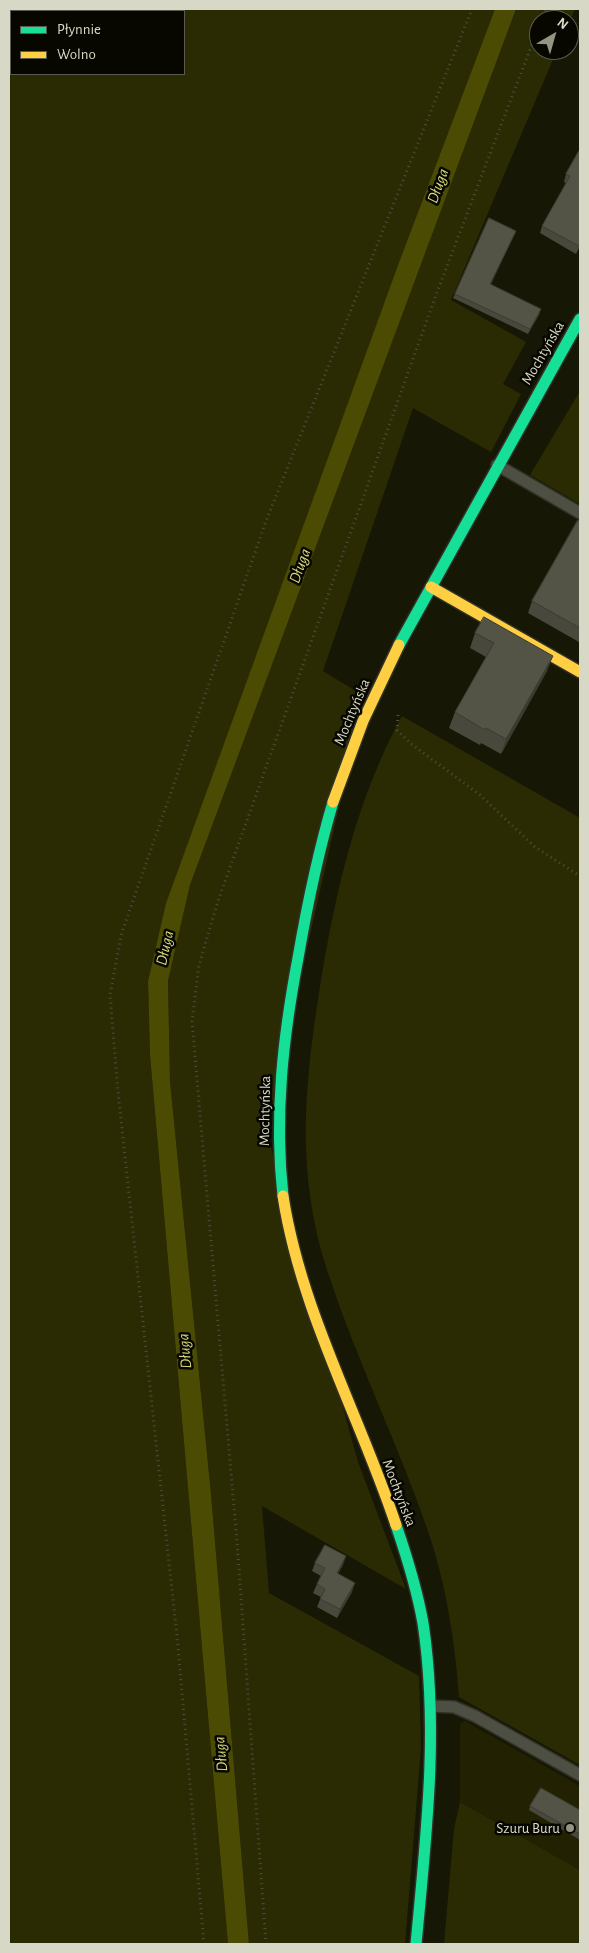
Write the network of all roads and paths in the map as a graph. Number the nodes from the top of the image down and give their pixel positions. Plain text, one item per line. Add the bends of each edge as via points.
1 (472, 9) edge
2 (580, 319) edge
3 (497, 465) junction
4 (580, 513) edge
5 (431, 587) junction
6 (580, 672) edge
7 (398, 715) dead end
8 (580, 876) edge
9 (431, 1706) junction
10 (580, 1775) edge
11 (204, 1944) edge
12 (416, 1944) edge

1 - 11 path via 266,521 121,935 110,995 177,1636
2 - 3 street, Mochtyńska
3 - 4 lane
3 - 5 street, Mochtyńska
5 - 6 street
5 - 9 street, Mochtyńska via 362,722 330,813 302,932 282,1048 278,1109 280,1172 299,1274 392,1512 413,1577 424,1631
7 - 8 path via 397,730 410,743 480,795 534,848
9 - 10 lane via 454,1707 475,1716
9 - 12 street, Mochtyńska via 432,1745

